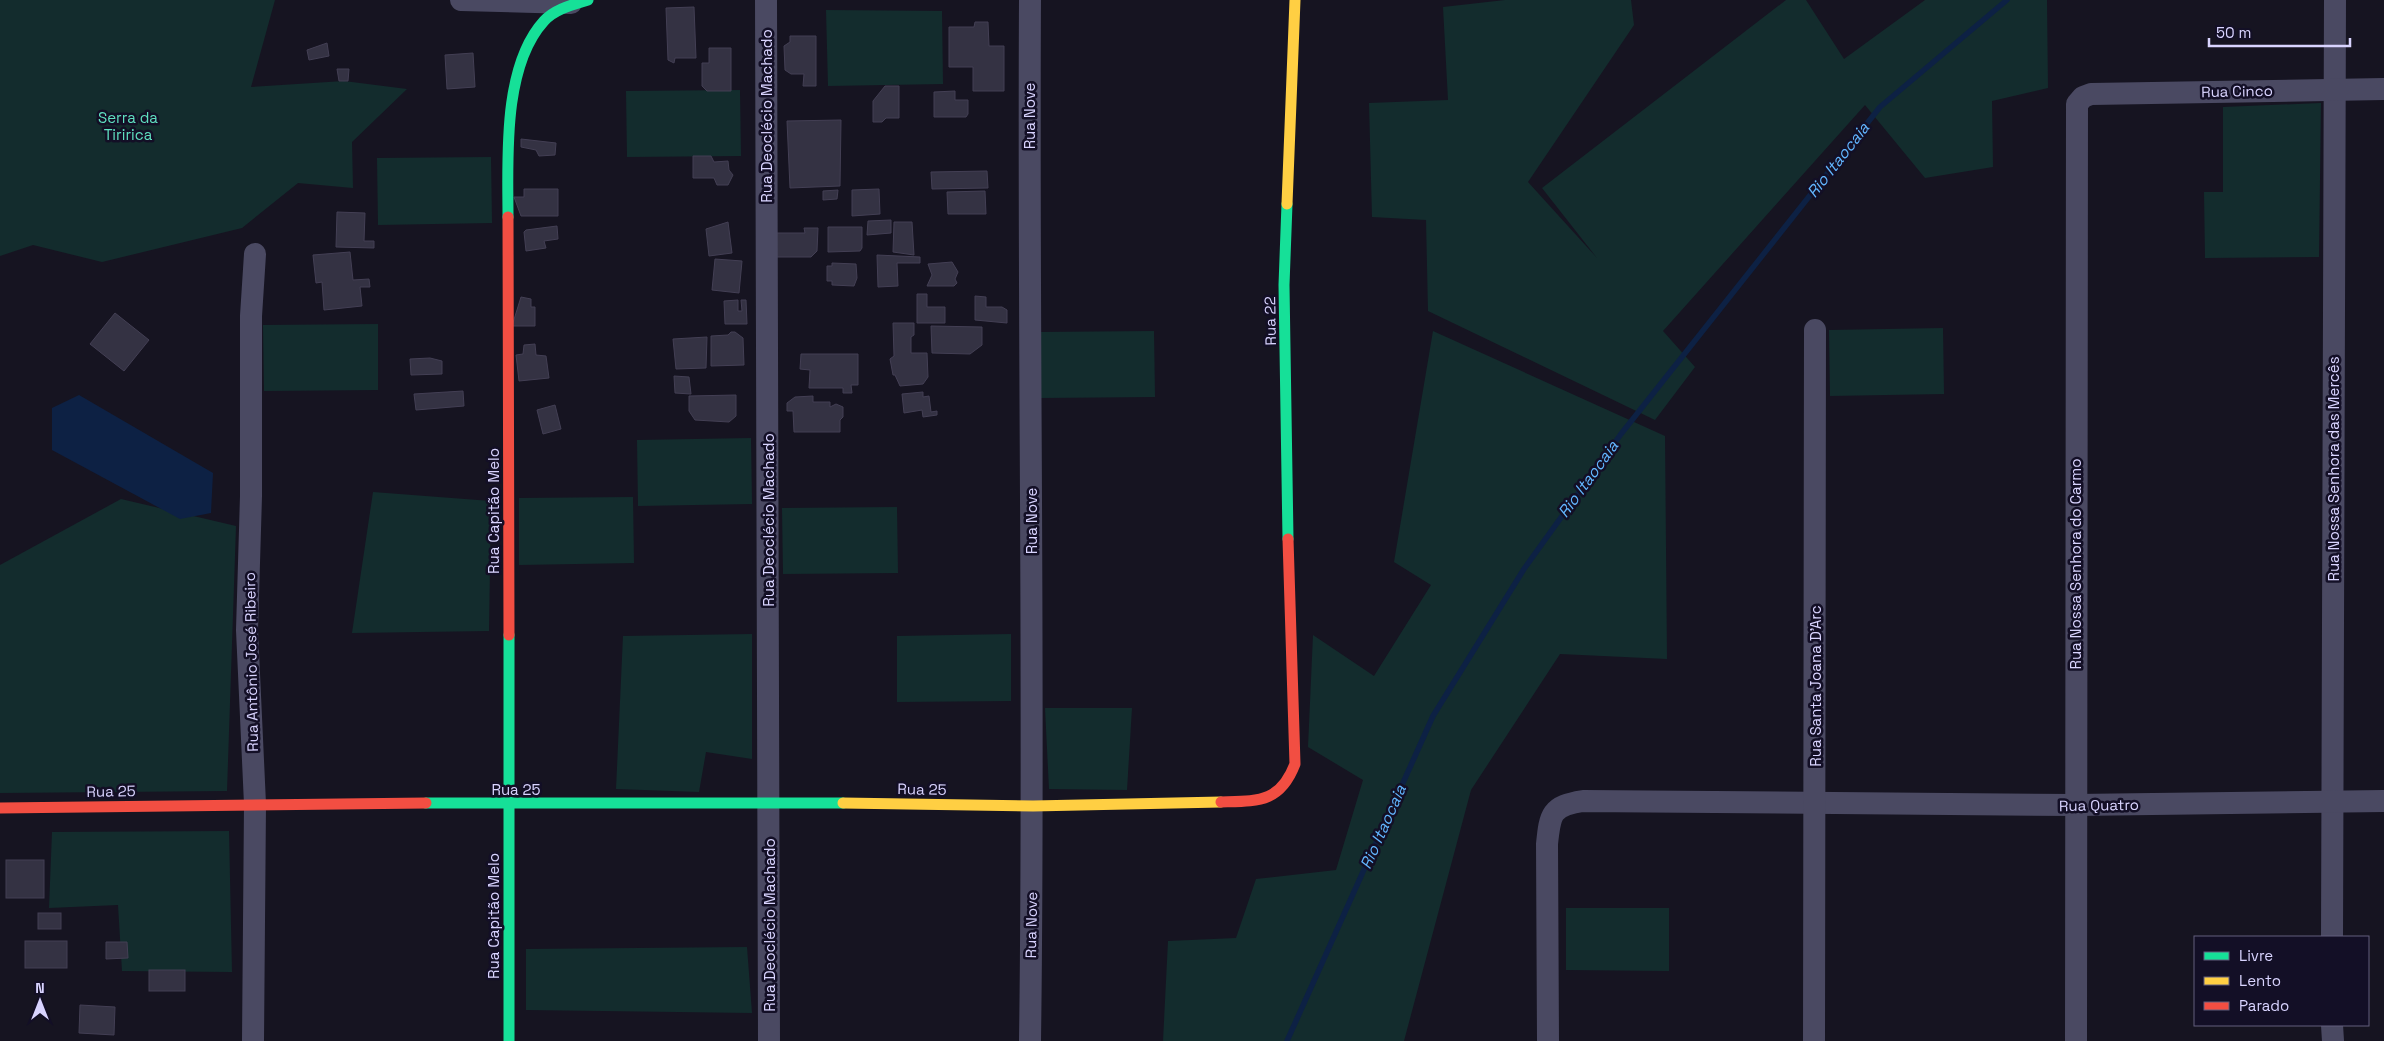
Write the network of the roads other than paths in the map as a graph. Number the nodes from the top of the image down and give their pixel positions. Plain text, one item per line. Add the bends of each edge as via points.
1 (461, 0) edge
2 (766, 0) edge
3 (1030, 0) edge
4 (1295, 0) edge
5 (2334, 0) edge
6 (580, 1) edge
7 (2384, 89) edge
8 (2334, 90) junction
9 (2091, 94) joint
10 (255, 254) dead end
11 (1815, 330) dead end
12 (2331, 800) junction
13 (2384, 801) edge
14 (769, 802) junction
15 (1814, 803) junction
16 (255, 804) junction
17 (508, 804) junction
18 (1033, 806) junction
19 (2076, 806) junction
20 (0, 808) edge
21 (2332, 936) edge
22 (2332, 1026) edge
23 (253, 1041) edge
24 (509, 1041) edge
25 (769, 1041) edge
26 (1030, 1041) edge
27 (1548, 1041) edge
28 (1814, 1041) edge
29 (2076, 1041) edge
30 (2333, 1041) edge

1 - 6 street
2 - 14 street, Rua Deoclécio Machado
3 - 18 street, Rua Nove
4 - 18 street, Rua 22 via 1284,285 1295,764 1288,783 1277,794 1258,801
5 - 8 street, Rua Nossa Senhora das Mercês
6 - 17 street, Rua Capitão Melo via 538,25 526,45 515,93 508,152
7 - 8 street, Rua Cinco
8 - 9 street, Rua Cinco
8 - 12 street, Rua Nossa Senhora das Mercês
9 - 19 street, Rua Nossa Senhora do Carmo via 2082,97 2075,114
10 - 16 street, Rua Antônio José Ribeiro via 250,316 251,496 247,630
11 - 15 street, Rua Santa Joana D'Arc
12 - 13 street, Rua Quatro
12 - 19 street, Rua Quatro
12 - 21 street, Rua Nossa Senhora das Mercês
14 - 17 street, Rua 25
14 - 18 street, Rua 25
14 - 25 street, Rua Deoclécio Machado
15 - 19 street, Rua Quatro
15 - 27 street, Rua Quatro via 1583,801 1565,804 1555,810 1549,824 1547,844
15 - 28 street, Rua Santa Joana D'Arc
16 - 17 street, Rua 25
16 - 20 street, Rua 25
16 - 23 street, Rua Antônio José Ribeiro
17 - 24 street, Rua Capitão Melo
18 - 26 street, Rua Nove
19 - 29 street, Rua Nossa Senhora do Carmo
22 - 30 street

